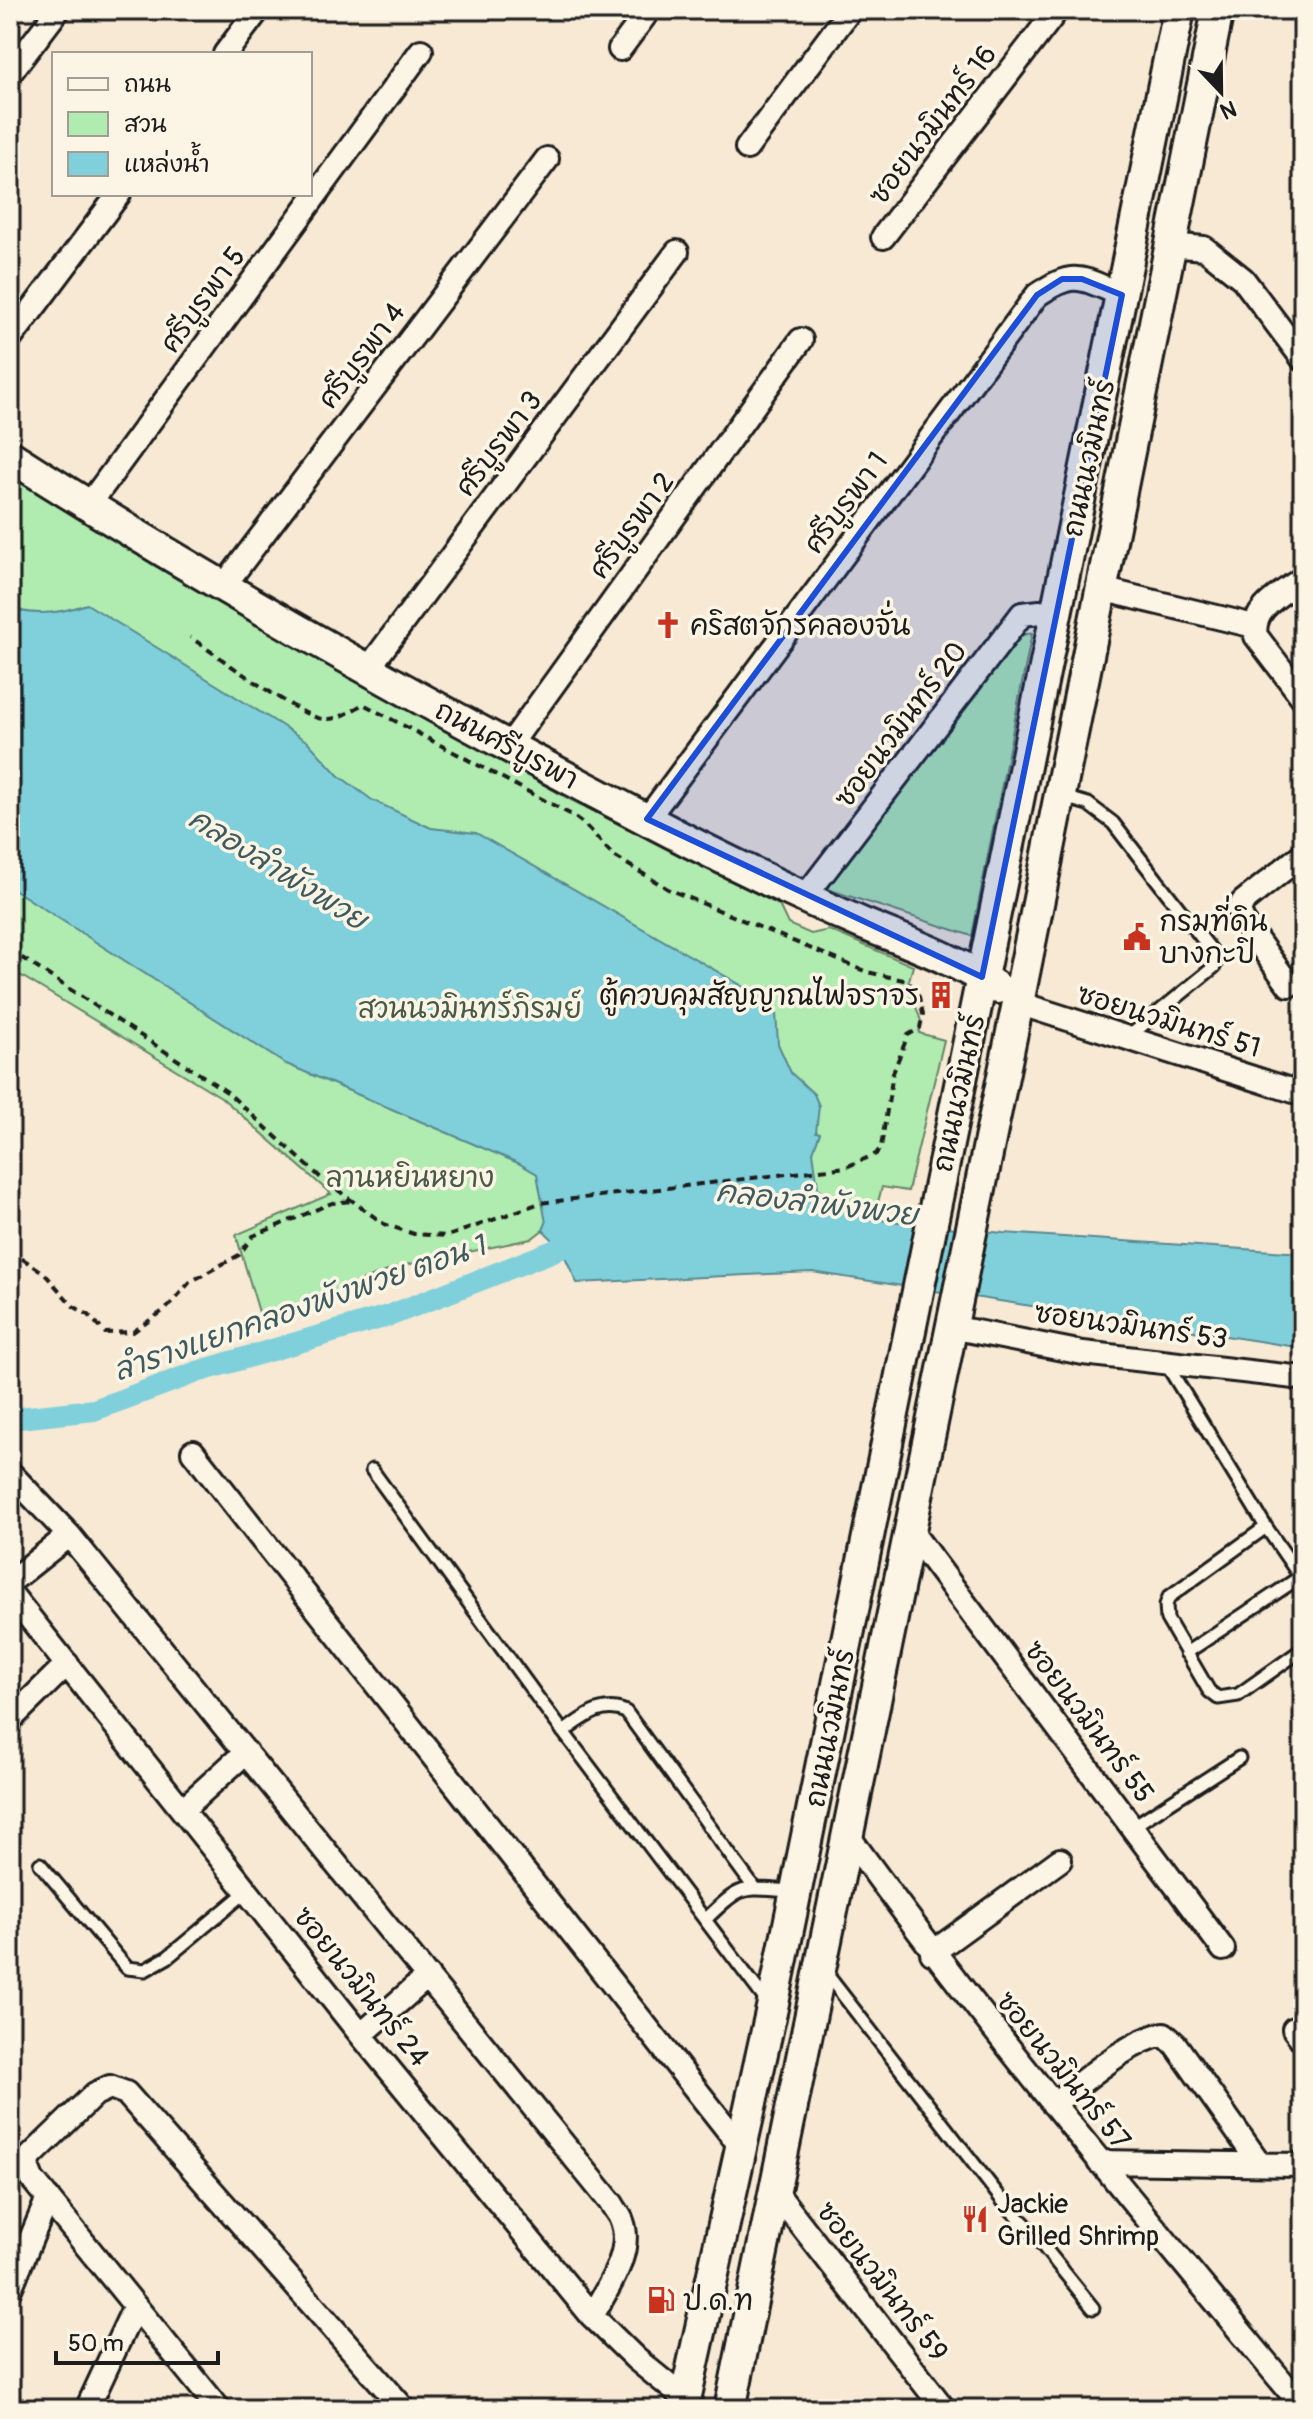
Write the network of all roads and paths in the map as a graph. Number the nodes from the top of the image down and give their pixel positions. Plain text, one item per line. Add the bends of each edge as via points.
1 (58, 10) edge
2 (258, 10) edge
3 (649, 10) edge
4 (850, 10) edge
5 (1057, 10) edge
6 (1179, 10) edge
7 (1218, 10) edge
8 (620, 49) dead end
9 (421, 51) dead end
10 (226, 52) edge
11 (10, 73) edge
12 (747, 148) dead end
13 (547, 159) dead end
14 (117, 196) edge
15 (883, 237) dead end
16 (1170, 245) junction
17 (677, 252) dead end
18 (1122, 295) junction
19 (10, 339) edge
20 (801, 340) dead end
21 (1303, 359) edge
22 (10, 456) edge
23 (88, 506) junction
24 (1303, 578) edge
25 (223, 587) junction
26 (1101, 589) junction
27 (1056, 617) junction
28 (1254, 626) junction
29 (190, 637) dead end
30 (368, 669) junction
31 (1303, 698) edge
32 (509, 746) junction
33 (1059, 796) junction
34 (647, 819) junction
35 (1303, 854) edge
36 (804, 898) junction
37 (10, 950) edge
38 (982, 977) junction
39 (1289, 985) dead end
40 (1018, 1003) junction
41 (1126, 1038) junction
42 (1303, 1094) edge
43 (353, 1201) junction
44 (10, 1251) edge
45 (954, 1314) junction
46 (1164, 1361) junction
47 (1303, 1378) edge
48 (193, 1452) dead end
49 (372, 1470) dead end
50 (10, 1473) edge
51 (1266, 1527) junction
52 (910, 1530) junction
53 (69, 1535) junction
54 (1302, 1579) edge
55 (10, 1582) edge
56 (10, 1593) edge
57 (1303, 1649) edge
58 (1186, 1653) junction
59 (67, 1664) junction
60 (10, 1720) edge
61 (563, 1732) junction
62 (246, 1752) junction
63 (1239, 1758) dead end
64 (183, 1809) junction
65 (1132, 1827) junction
66 (849, 1837) junction
67 (1060, 1860) dead end
68 (40, 1864) dead end
69 (755, 1889) junction
70 (247, 1891) junction
71 (796, 1891) junction
72 (705, 1920) junction
73 (1223, 1949) dead end
74 (932, 1953) junction
75 (822, 1968) junction
76 (428, 1976) junction
77 (772, 2008) junction
78 (361, 2035) junction
79 (1053, 2104) junction
80 (742, 2148) junction
81 (1099, 2162) junction
82 (1260, 2164) junction
83 (1303, 2165) edge
84 (774, 2190) junction
85 (48, 2198) junction
86 (10, 2289) edge
87 (135, 2306) junction
88 (1093, 2308) dead end
89 (592, 2316) junction
90 (684, 2404) edge
91 (1303, 2407) edge
92 (87, 2409) edge
93 (219, 2409) edge
94 (404, 2409) edge
95 (713, 2409) edge
96 (730, 2409) edge
97 (944, 2409) edge

1 - 11 street
2 - 10 street
3 - 8 street
4 - 12 street
5 - 15 street, ซอยนวมินทร์ 16
6 - 18 main road, ถนนนวมินทร์
7 - 16 main road, ถนนนวมินทร์
9 - 23 street, ศรีบูรพา 5
13 - 25 street, ศรีบูรพา 4
14 - 19 street
16 - 21 street via 1204,248 1243,279
16 - 26 main road, ถนนนวมินทร์
17 - 30 street, ศรีบูรพา 3
18 - 27 main road, ถนนนวมินทร์
18 - 34 street, ศรีบูรพา 1 via 1082,279 1062,279 1037,295
20 - 32 street, ศรีบูรพา 2
22 - 23 main road, ถนนศรีบูรพา
23 - 25 main road, ถนนศรีบูรพา
24 - 28 street via 1257,614
25 - 30 main road, ถนนศรีบูรพา
26 - 28 street
26 - 33 main road, ถนนนวมินทร์
27 - 36 street, ซอยนวมินทร์ 20 via 1022,614
27 - 38 main road, ถนนนวมินทร์
28 - 31 street
29 - 43 path via 321,720 342,717 363,704 572,815 614,856 668,889 867,972 908,981 917,990 923,1014 920,1028 908,1035 893,1073 881,1147 846,1167 540,1203 448,1236 414,1234 384,1224
30 - 32 main road, ถนนศรีบูรพา
32 - 34 main road, ถนนศรีบูรพา
33 - 40 main road, ถนนนวมินทร์
33 - 41 lane via 1088,804 1113,823 1218,959
34 - 36 main road, ถนนศรีบูรพา
35 - 39 street via 1243,902 1239,912
36 - 38 main road, ถนนศรีบูรพา
37 - 43 path via 227,1092
38 - 40 main road, ถนนศรีบูรพา
38 - 71 main road, ถนนนวมินทร์
40 - 41 street, ซอยนวมินทร์ 51
40 - 45 main road, ถนนนวมินทร์
41 - 42 street, ซอยนวมินทร์ 51
43 - 44 path via 332,1203 253,1236 239,1255 190,1282 166,1309 133,1332 105,1333 43,1272
45 - 46 street, ซอยนวมินทร์ 53 via 1083,1353
45 - 52 main road, ถนนนวมินทร์
46 - 47 street, ซอยนวมินทร์ 53
46 - 51 lane
48 - 80 street
49 - 61 lane
50 - 53 street
51 - 54 lane
51 - 58 lane via 1169,1597 1167,1619
52 - 65 street, ซอยนวมินทร์ 55
52 - 66 main road, ถนนนวมินทร์
53 - 55 street
53 - 62 street
54 - 58 lane
56 - 59 street, ซอยนวมินทร์ 24
57 - 58 lane via 1238,1695 1218,1698
59 - 60 street
59 - 64 street, ซอยนวมินทร์ 24
61 - 69 lane via 599,1709 626,1712
61 - 72 lane
62 - 64 street
62 - 76 street
63 - 65 lane
64 - 70 street, ซอยนวมินทร์ 24
65 - 73 street, ซอยนวมินทร์ 55
66 - 74 street, ซอยนวมินทร์ 57
66 - 75 main road, ถนนนวมินทร์
67 - 74 street
68 - 70 lane via 127,1968 145,1970 168,1957
69 - 71 lane
69 - 72 lane via 730,1895
70 - 78 street, ซอยนวมินทร์ 24
71 - 77 main road, ถนนนวมินทร์
72 - 77 lane
74 - 79 street, ซอยนวมินทร์ 57
75 - 84 main road, ถนนนวมินทร์
75 - 88 lane
76 - 78 street
76 - 89 street via 623,2223 616,2272
77 - 80 main road, ถนนนวมินทร์
78 - 89 street, ซอยนวมินทร์ 24
79 - 81 street, ซอยนวมินทร์ 57
79 - 82 street via 1134,2045 1164,2034
80 - 90 main road, ถนนนวมินทร์
81 - 82 street
81 - 91 street, ซอยนวมินทร์ 57
82 - 83 street
84 - 96 main road, ถนนนวมินทร์
84 - 97 street, ซอยนวมินทร์ 59
85 - 86 street
85 - 87 street
85 - 94 street via 32,2179 27,2166 31,2156 95,2094 110,2087 126,2093
87 - 92 street
87 - 93 street
89 - 90 street, ซอยนวมินทร์ 24
90 - 95 main road

